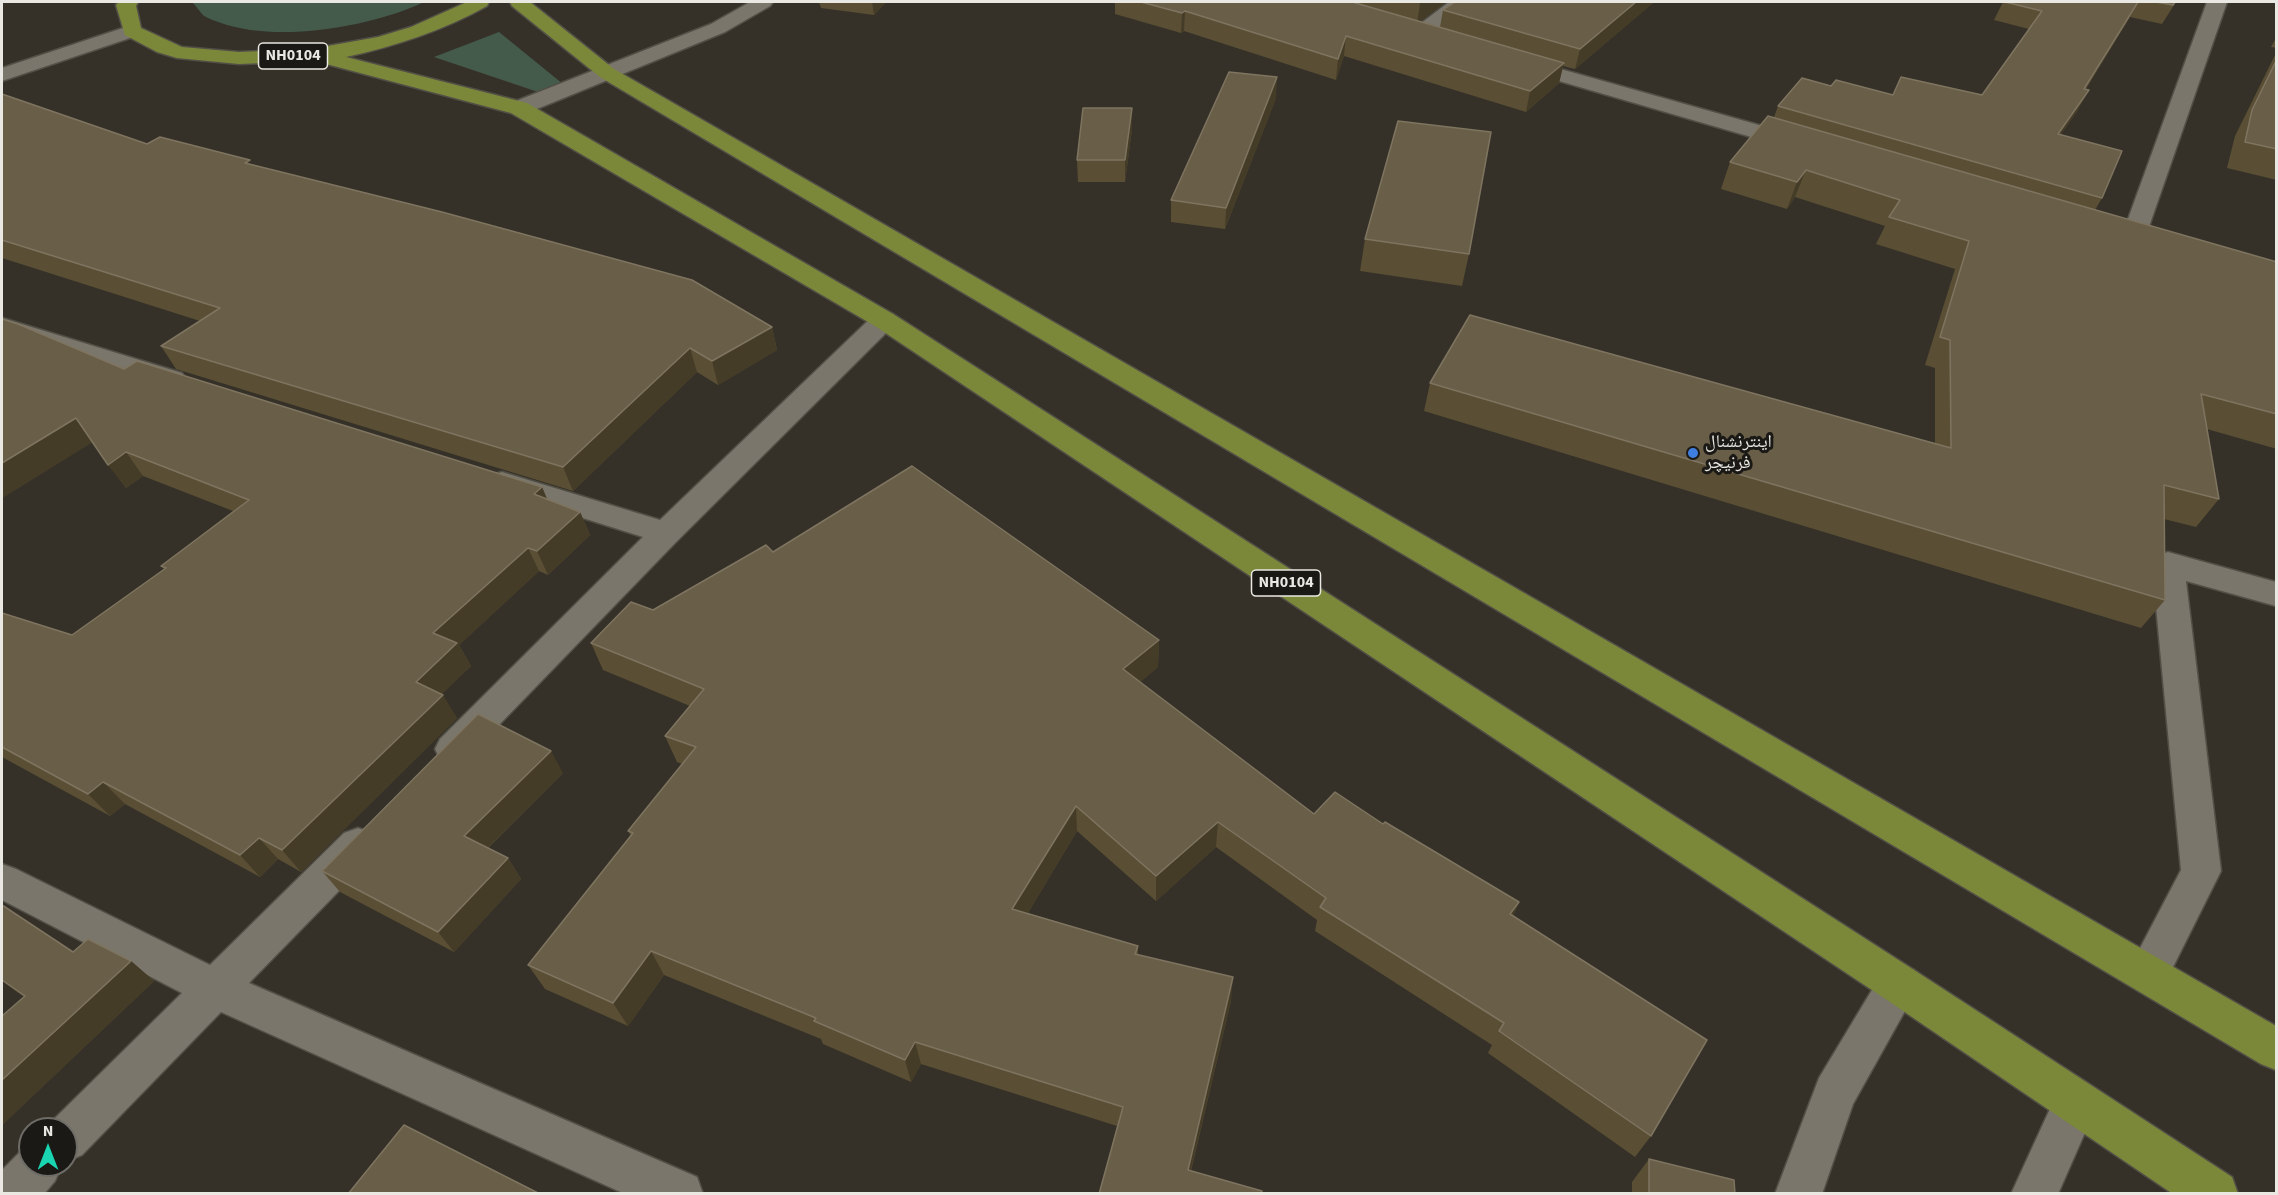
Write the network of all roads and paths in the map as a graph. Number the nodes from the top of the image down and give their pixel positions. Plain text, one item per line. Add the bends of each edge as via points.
1 (129, 2) edge
2 (480, 2) edge
3 (519, 2) edge
4 (763, 2) edge
5 (1461, 2) edge
6 (2217, 2) edge
7 (132, 31) junction
8 (1442, 40) edge
9 (316, 55) junction
10 (1499, 57) edge
11 (607, 73) junction
12 (2, 75) edge
13 (519, 108) junction
14 (1821, 150) edge
15 (2109, 234) edge
16 (2132, 241) junction
17 (2154, 247) edge
18 (884, 320) junction
19 (2, 326) edge
20 (193, 385) edge
21 (475, 473) edge
22 (666, 533) junction
23 (2277, 594) edge
24 (433, 770) edge
25 (383, 820) edge
26 (2, 881) edge
27 (2148, 973) junction
28 (1899, 984) junction
29 (216, 989) junction
30 (2277, 1049) edge
31 (2076, 1103) junction
32 (78, 1126) edge
33 (27, 1177) edge
34 (11, 1194) edge
35 (680, 1194) edge
36 (1798, 1194) edge
37 (2034, 1194) edge
38 (2216, 1194) edge

1 - 7 highway via 126,5
2 - 9 highway, NH0104 via 458,16 393,39
3 - 11 highway
4 - 11 street via 718,28
5 - 8 street via 1408,31
6 - 16 street
7 - 9 highway, NH0104 via 170,51 235,59
7 - 12 street
9 - 13 highway, NH0104
10 - 14 street
11 - 13 street
11 - 27 highway
13 - 18 highway, NH0104
15 - 16 street
16 - 17 street
18 - 22 street
18 - 28 highway, NH0104
19 - 20 street
21 - 22 street
22 - 24 street
23 - 27 street via 2168,564 2201,871
25 - 29 street
26 - 29 street
27 - 30 highway
28 - 31 highway, NH0104
28 - 36 street via 1835,1093
29 - 32 street
29 - 35 street
31 - 37 street
31 - 38 highway, NH0104
33 - 34 street

